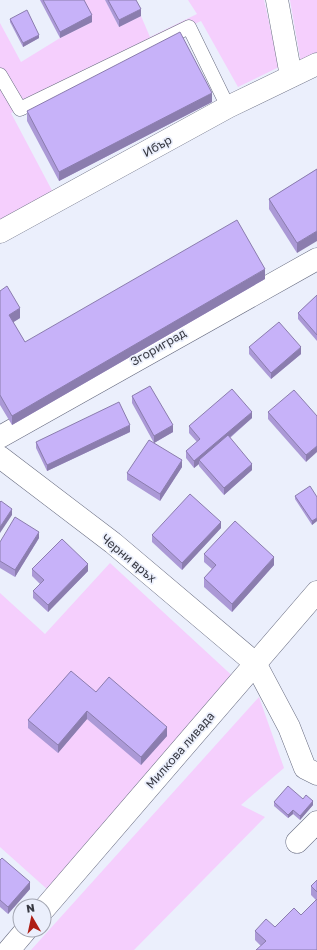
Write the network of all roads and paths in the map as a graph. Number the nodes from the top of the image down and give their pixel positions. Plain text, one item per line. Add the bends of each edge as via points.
1 (277, 0) edge
2 (317, 64) edge
3 (0, 75) edge
4 (291, 76) junction
5 (228, 107) junction
6 (0, 232) edge
7 (317, 259) edge
8 (0, 437) edge
9 (0, 457) edge
10 (317, 592) edge
11 (255, 663) junction
12 (317, 774) edge
13 (317, 822) edge
14 (297, 842) dead end
15 (52, 900) edge
16 (19, 938) edge
17 (9, 950) edge

1 - 4 street
2 - 4 street, Ибър
3 - 5 lane via 20,109 189,27
4 - 5 street, Ибър
5 - 6 street, Ибър
7 - 8 street, Згориград
9 - 11 street, Черни връх via 113,543
10 - 11 street, Милкова ливада
11 - 12 street via 289,727 305,768
11 - 15 street, Милкова ливада
13 - 14 street
16 - 17 street

